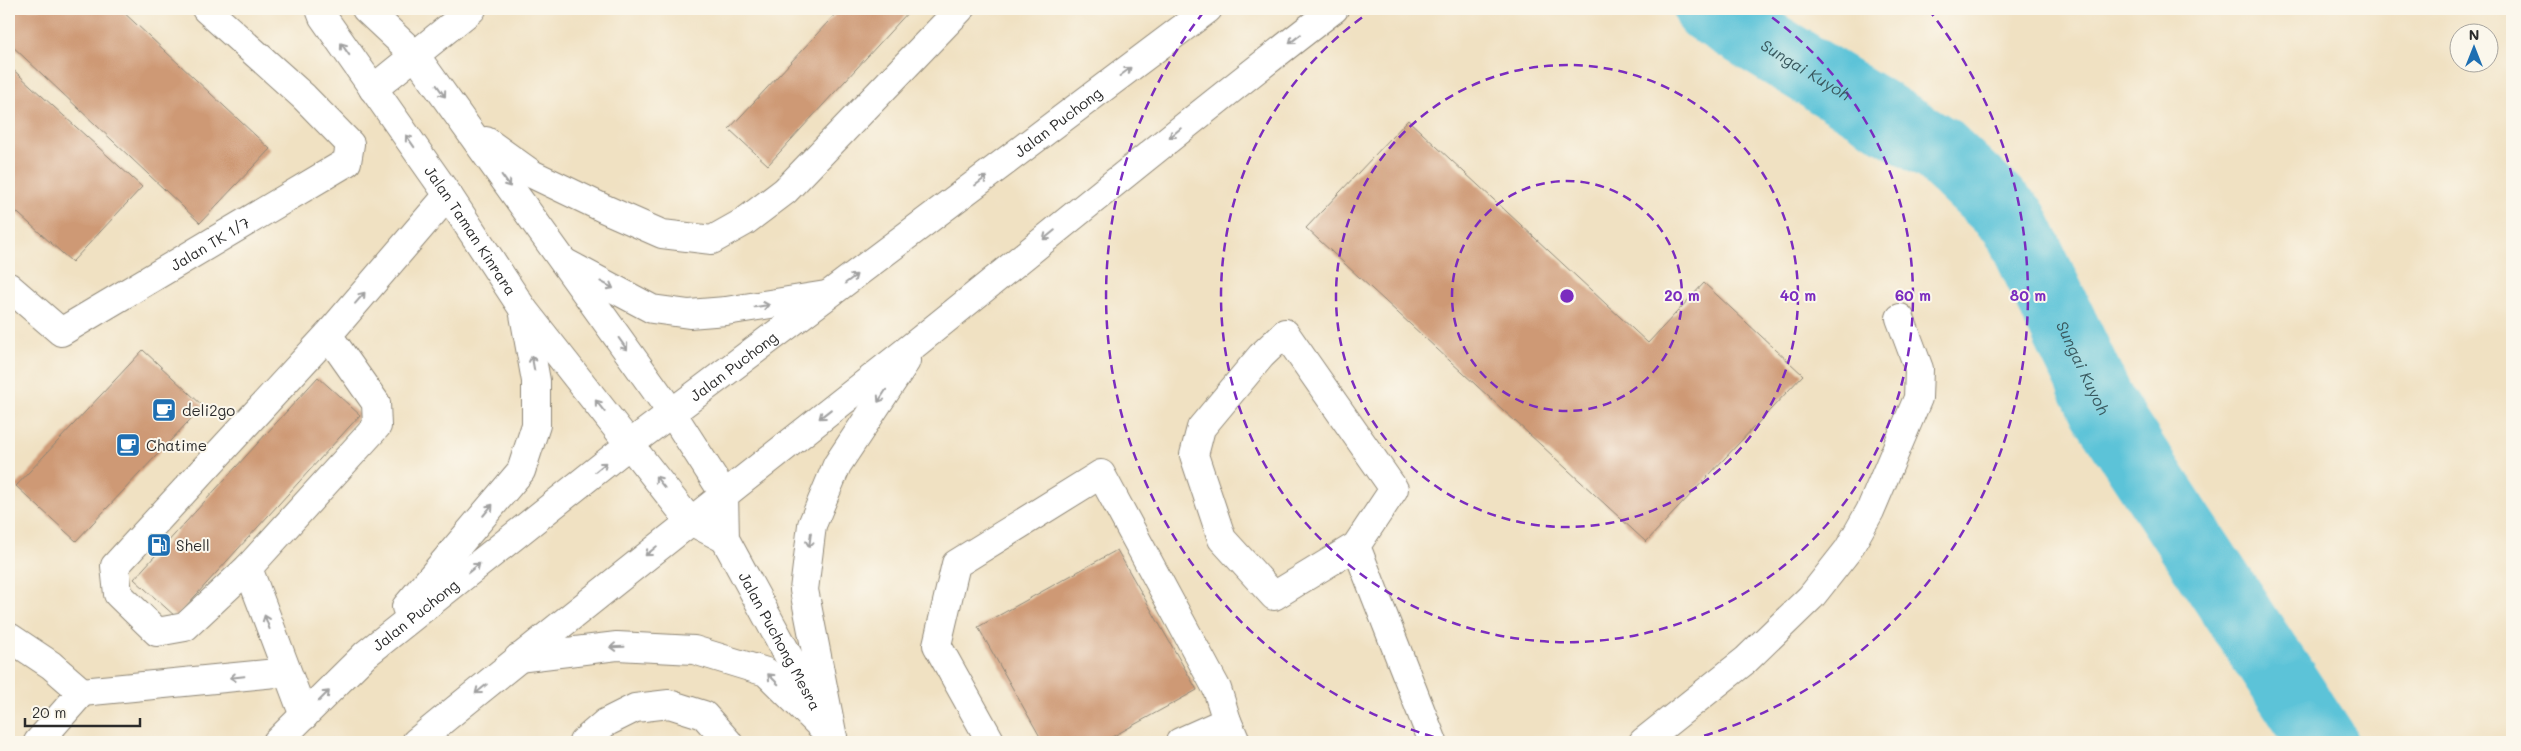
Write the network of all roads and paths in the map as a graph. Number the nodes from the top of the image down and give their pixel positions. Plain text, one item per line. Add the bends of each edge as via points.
1 (206, 9) edge
2 (320, 9) edge
3 (366, 9) edge
4 (472, 9) edge
5 (960, 9) edge
6 (1208, 9) edge
7 (1334, 9) edge
8 (415, 55) junction
9 (373, 89) junction
10 (467, 127) junction
11 (448, 195) junction
12 (564, 262) junction
13 (9, 287) edge
14 (830, 295) junction
15 (523, 309) junction
16 (1900, 318) dead end
17 (328, 335) junction
18 (919, 341) junction
19 (672, 413) junction
20 (630, 444) junction
21 (724, 494) junction
22 (689, 520) junction
23 (724, 540) junction
24 (1356, 546) junction
25 (248, 568) junction
26 (9, 637) edge
27 (366, 654) junction
28 (518, 658) junction
29 (286, 672) junction
30 (82, 692) junction
31 (304, 716) junction
32 (1232, 732) edge
33 (834, 740) edge
34 (38, 742) edge
35 (277, 742) edge
36 (416, 742) edge
37 (583, 742) edge
38 (728, 742) edge
39 (991, 742) edge
40 (1180, 742) edge
41 (1432, 742) edge
42 (1643, 742) edge

1 - 13 main road, Jalan TK 1/7 via 304,96 350,144 346,162 61,332
9 -> 2 main road, Jalan Taman Kinrara
3 - 8 main road
4 - 8 main road
5 - 10 main road via 785,192 744,222 712,240 662,234 605,209 532,174
14 -> 6 main road, Jalan Puchong
7 -> 18 main road via 1213,102
8 - 9 main road
8 -> 10 main road
11 -> 9 main road, Jalan Taman Kinrara
10 -> 12 main road
11 - 15 main road, Jalan Taman Kinrara
17 -> 11 main road
12 -> 14 main road via 652,309 689,314
12 -> 19 main road
14 - 19 main road, Jalan Puchong
20 -> 15 main road, Jalan Taman Kinrara
27 -> 15 main road via 521,471 536,425 536,381
16 - 42 main road via 1919,369 1918,398 1870,511 1848,550 1811,598 1746,660
17 - 25 main road via 376,403 377,426
17 - 25 main road via 115,566 118,594 157,632 185,627
18 -> 21 main road
18 -> 33 main road via 837,465 812,525 804,590
19 - 20 main road, Jalan Puchong
19 - 21 main road
22 -> 20 main road, Jalan Taman Kinrara
27 -> 20 main road, Jalan Puchong
21 - 22 main road
21 - 23 main road
22 - 23 main road
22 -> 28 main road
23 - 33 main road, Jalan Puchong Mesra
24 - 24 main road via 1274,596 1222,539 1194,455 1201,428 1261,356 1285,333 1394,489
24 - 41 main road
29 -> 25 main road
26 - 30 main road
31 -> 27 main road, Jalan Puchong
33 -> 28 main road via 766,672 694,650 617,646
28 -> 36 main road
29 -> 30 main road
29 - 31 main road
30 - 34 main road
31 - 35 main road, Jalan Puchong
32 - 39 main road via 1217,689 1101,474 956,564 937,645
32 - 40 main road
37 - 38 main road via 605,723 635,708 669,704 704,715

